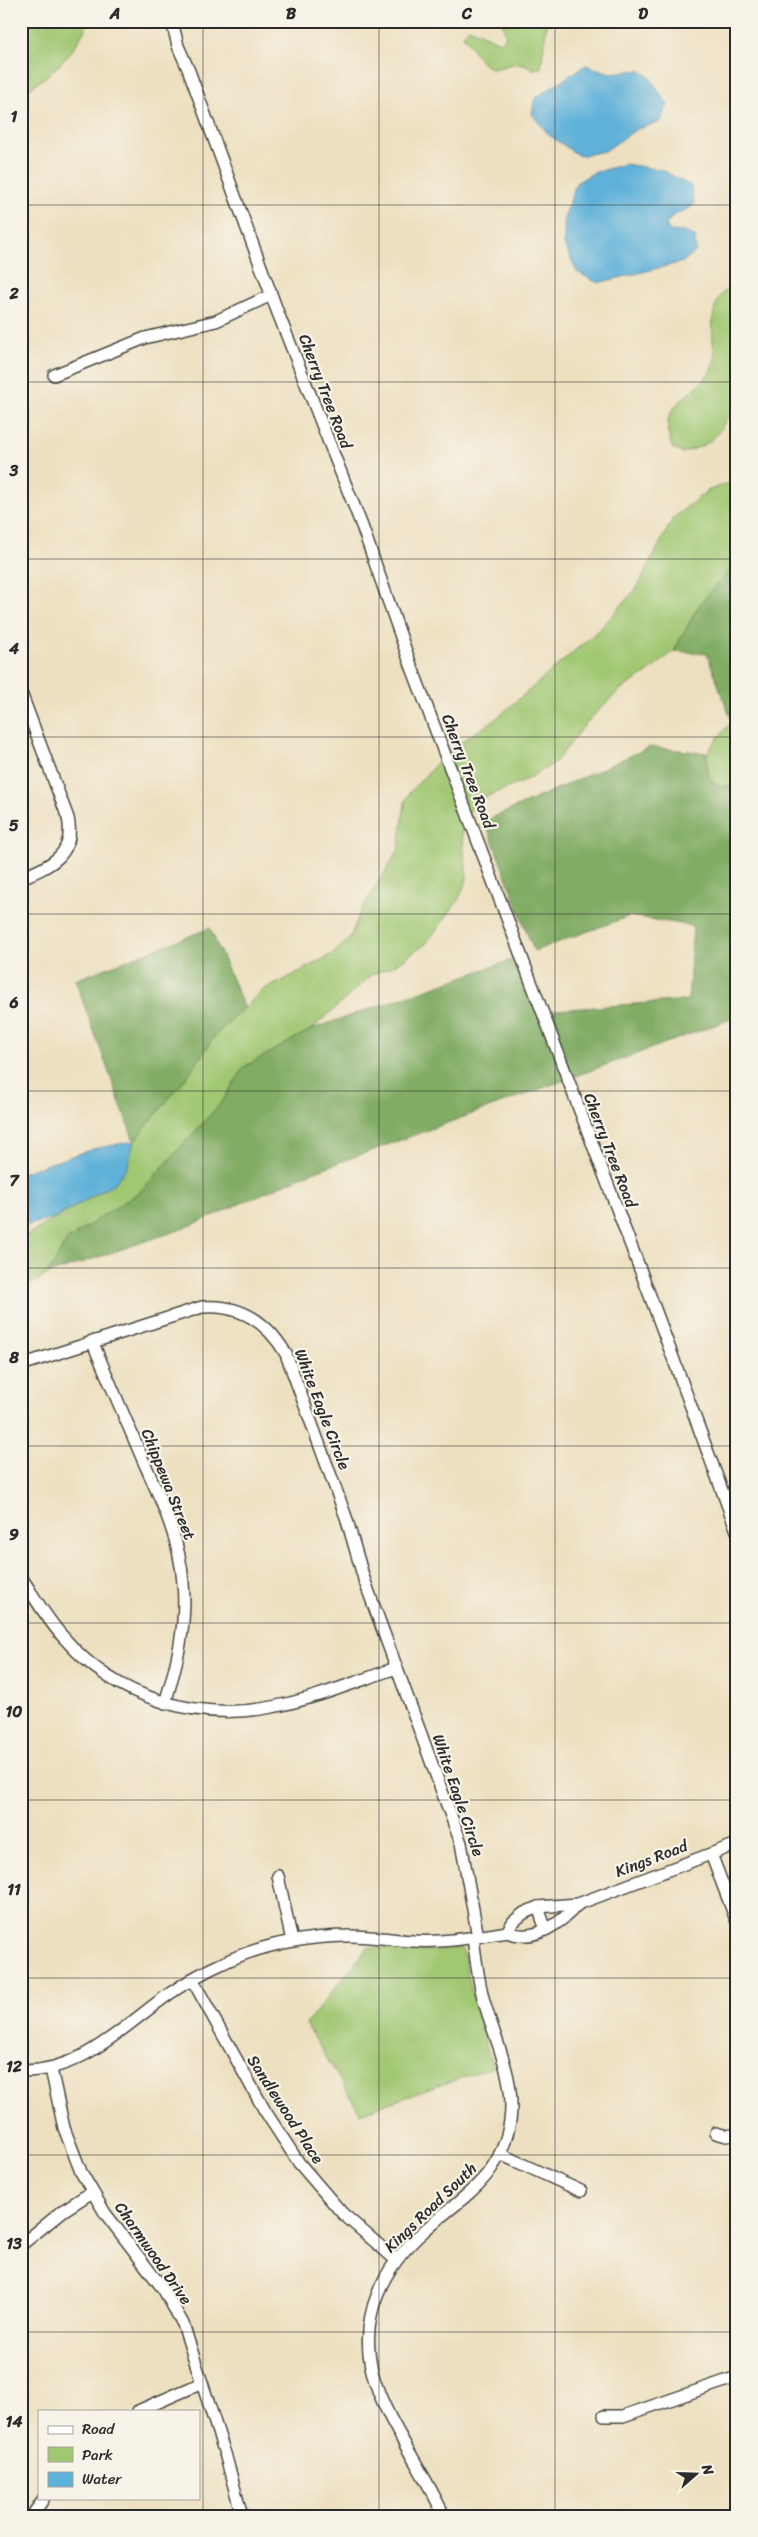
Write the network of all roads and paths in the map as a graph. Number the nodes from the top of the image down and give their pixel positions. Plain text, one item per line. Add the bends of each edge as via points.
1 (172, 21) edge
2 (272, 295) junction
3 (54, 375) dead end
4 (21, 693) edge
5 (21, 878) edge
6 (92, 1342) junction
7 (21, 1365) edge
8 (737, 1531) edge
9 (21, 1577) edge
10 (396, 1668) junction
11 (165, 1703) junction
12 (737, 1844) edge
13 (711, 1854) junction
14 (278, 1876) dead end
15 (578, 1904) junction
16 (538, 1907) junction
17 (737, 1922) edge
18 (546, 1930) junction
19 (507, 1932) junction
20 (475, 1938) junction
21 (292, 1941) junction
22 (192, 1979) junction
23 (51, 2069) junction
24 (21, 2071) edge
25 (716, 2133) dead end
26 (737, 2134) edge
27 (500, 2154) junction
28 (581, 2190) dead end
29 (92, 2192) junction
30 (21, 2245) edge
31 (396, 2260) junction
32 (737, 2377) edge
33 (202, 2383) junction
34 (140, 2410) edge
35 (604, 2416) dead end
36 (43, 2500) edge
37 (32, 2516) edge
38 (242, 2516) edge
39 (444, 2516) edge

1 - 2 street, Cherry Tree Road via 178,46
2 - 3 street via 216,321 145,338
2 - 8 street, Cherry Tree Road via 362,526 408,657
4 - 5 street via 70,830 66,848 59,858
6 - 7 street, White Eagle Circle
6 - 10 street, White Eagle Circle via 194,1308 210,1306 241,1311 271,1332 286,1354
6 - 11 street, Chippewa Street via 167,1515 180,1558 183,1630
9 - 11 street via 52,1623 80,1655 128,1688
10 - 11 street via 272,1708 224,1713
10 - 20 street, White Eagle Circle via 461,1843
12 - 13 street, Kings Road
13 - 15 street, Kings Road
13 - 17 street
14 - 21 street
15 - 16 street, Kings Road
15 - 18 street, Kings Road via 565,1919
16 - 18 street
16 - 19 street, Kings Road via 524,1913
18 - 19 street, Kings Road via 520,1938
19 - 20 street, Kings Road
20 - 21 street via 413,1941 346,1936
20 - 27 street, Kings Road South via 478,1979 511,2090 510,2122
21 - 22 street via 243,1954
22 - 23 street via 89,2054
22 - 31 street, Sandlewood Place via 265,2111 299,2164 342,2213
23 - 24 street
23 - 29 street, Charmwood Drive via 71,2150
25 - 26 street
27 - 28 street
27 - 31 street, Kings Road South via 480,2185 425,2230
29 - 30 street via 57,2215
29 - 33 street, Charmwood Drive via 173,2303
31 - 39 street, Kings Road South via 384,2277 372,2309 368,2354 382,2399
32 - 35 street via 623,2416
33 - 34 street
33 - 38 street, Charmwood Drive
36 - 37 street

